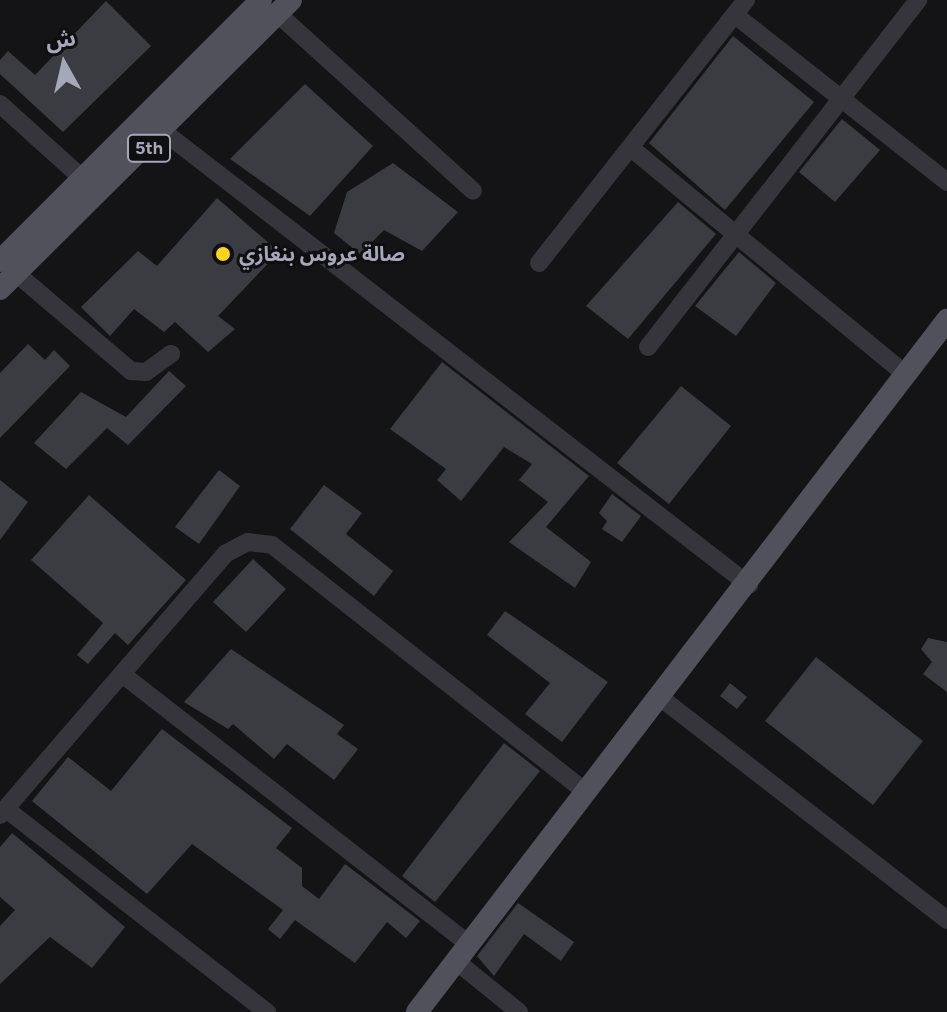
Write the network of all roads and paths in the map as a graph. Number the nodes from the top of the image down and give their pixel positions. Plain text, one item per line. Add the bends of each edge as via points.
1 (918, 0) edge
2 (277, 5) edge
3 (741, 7) edge
4 (843, 100) junction
5 (0, 104) edge
6 (164, 132) junction
7 (631, 148) junction
8 (84, 180) junction
9 (947, 182) edge
10 (473, 191) dead end
11 (740, 233) junction
12 (539, 263) dead end
13 (6, 275) edge
14 (947, 320) edge
15 (648, 347) dead end
16 (171, 354) dead end
17 (905, 374) junction
18 (749, 585) junction
19 (122, 674) junction
20 (661, 698) junction
21 (586, 792) junction
22 (3, 812) edge
23 (947, 920) edge
24 (463, 952) junction
25 (267, 1012) edge
26 (417, 1012) edge
27 (519, 1012) edge

1 - 4 street
2 - 6 main road, 5th
2 - 8 main road, 5th
2 - 10 street
3 - 4 street
3 - 7 street
4 - 9 street
4 - 11 street
5 - 8 street
6 - 13 main road, 5th
6 - 18 street
7 - 11 street
7 - 12 street
8 - 13 main road, 5th
11 - 15 street
11 - 17 street
13 - 16 street via 131,371 146,372
14 - 17 main road
17 - 18 main road
18 - 20 main road
19 - 21 street via 225,554 248,542 272,545
19 - 22 street
19 - 24 street
20 - 21 main road
20 - 23 street
21 - 24 main road
22 - 25 street
24 - 26 main road
24 - 27 street

